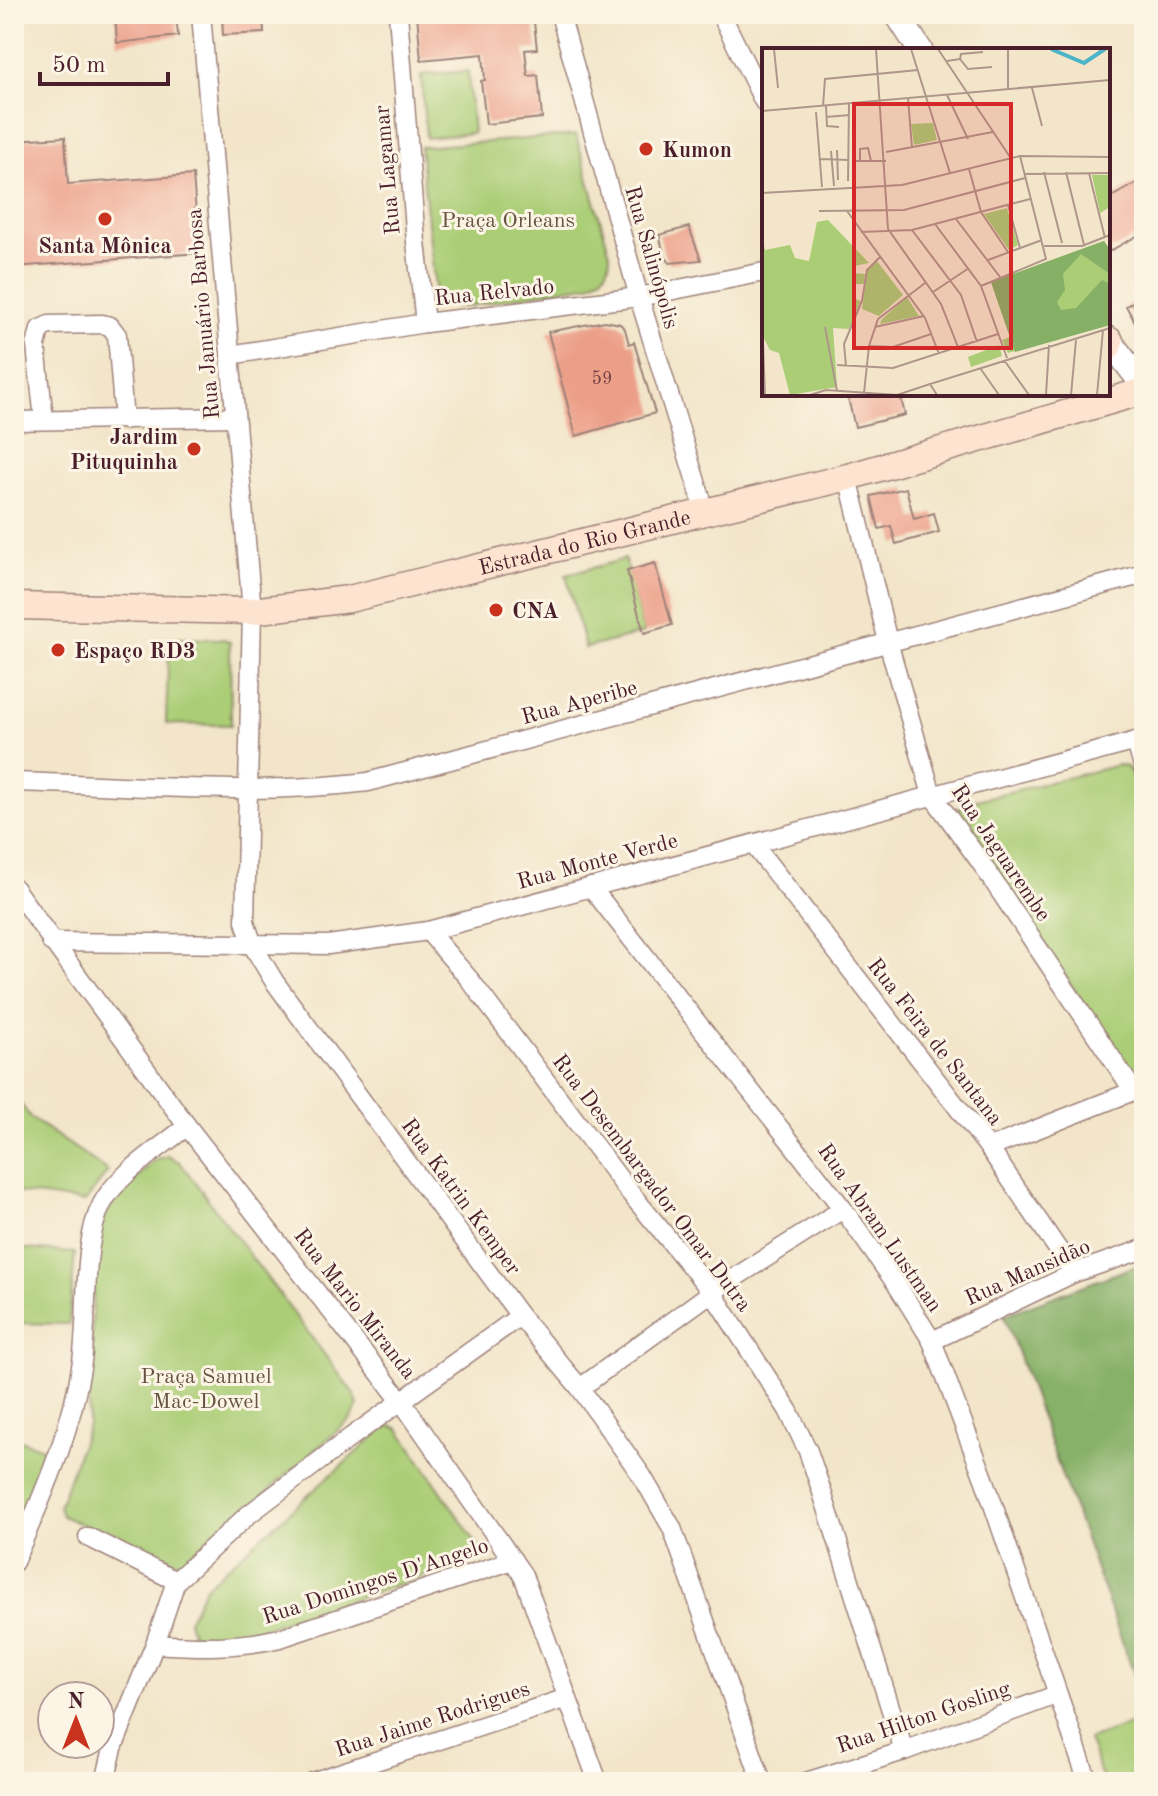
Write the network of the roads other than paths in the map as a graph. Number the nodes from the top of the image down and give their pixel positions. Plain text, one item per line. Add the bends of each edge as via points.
1 (201, 14) edge
2 (398, 14) edge
3 (560, 14) edge
4 (721, 14) edge
5 (897, 14) edge
6 (919, 48) edge
7 (762, 98) edge
8 (762, 272) edge
9 (639, 297) junction
10 (425, 323) junction
11 (1110, 343) edge
12 (230, 355) junction
13 (1144, 388) edge
14 (1110, 396) edge
15 (1110, 396) edge
16 (1088, 401) edge
17 (235, 417) junction
18 (44, 420) junction
19 (124, 420) junction
20 (14, 421) edge
21 (848, 477) junction
22 (705, 511) junction
23 (1144, 574) edge
24 (14, 606) edge
25 (252, 611) junction
26 (888, 642) junction
27 (1140, 740) edge
28 (1144, 770) edge
29 (14, 782) edge
30 (250, 788) junction
31 (932, 795) junction
32 (753, 844) junction
33 (591, 887) junction
34 (14, 888) edge
35 (428, 931) junction
36 (51, 942) junction
37 (253, 946) junction
38 (1138, 1089) edge
39 (187, 1126) junction
40 (989, 1148) junction
41 (843, 1209) junction
42 (1144, 1249) edge
43 (1074, 1273) junction
44 (712, 1292) junction
45 (520, 1316) junction
46 (932, 1341) junction
47 (580, 1388) junction
48 (402, 1402) junction
49 (88, 1537) dead end
50 (513, 1560) junction
51 (14, 1562) edge
52 (176, 1581) junction
53 (155, 1644) junction
54 (1056, 1695) junction
55 (567, 1698) junction
56 (904, 1751) junction
57 (105, 1782) edge
58 (312, 1782) edge
59 (598, 1782) edge
60 (762, 1782) edge
61 (806, 1782) edge
62 (1088, 1782) edge

1 - 12 street, Rua Januário Barbosa
2 - 10 street, Rua Lagamar
3 - 9 street, Rua Salinópolis
4 - 7 street
5 - 6 street
8 - 9 street, Rua Relvado
9 - 10 street, Rua Relvado
9 - 22 street, Rua Salinópolis
10 - 12 street, Rua Relvado
11 - 13 street
12 - 17 street, Rua Januário Barbosa
13 - 14 main road, Estrada do Rio Grande
15 - 16 main road, Estrada do Rio Grande
16 - 21 main road, Estrada do Rio Grande
17 - 19 street
17 - 25 street, Rua Januário Barbosa
18 - 19 street
18 - 19 street via 36,346 40,329 102,324 115,330
18 - 20 street
21 - 22 main road, Estrada do Rio Grande
21 - 26 street, Rua Jaguarembe
22 - 25 main road, Estrada do Rio Grande via 349,599
23 - 26 street, Rua Aperibe
24 - 25 main road, Estrada do Rio Grande
25 - 30 street, Rua Katrin Kemper
26 - 30 street, Rua Aperibe via 368,782
26 - 31 street, Rua Jaguarembe
27 - 28 street
27 - 31 street, Rua Monte Verde
29 - 30 street, Rua Aperibe
30 - 37 street, Rua Katrin Kemper via 245,921
31 - 32 street, Rua Monte Verde
31 - 38 street, Rua Jaguarembe
32 - 33 street, Rua Monte Verde
32 - 40 street, Rua Feira de Santana
33 - 35 street, Rua Monte Verde
33 - 41 street, Rua Abram Lustman
34 - 36 street, Rua Mario Miranda
35 - 37 street, Rua Monte Verde via 328,945
35 - 44 street, Rua Desembargador Omar Dutra
36 - 37 street, Rua Monte Verde
36 - 39 street, Rua Mario Miranda
37 - 45 street, Rua Katrin Kemper
38 - 40 street
39 - 48 street, Rua Mario Miranda
39 - 51 street via 119,1181 102,1203 90,1247 82,1360 71,1412
40 - 43 street, Rua Feira de Santana
41 - 44 street
41 - 46 street, Rua Abram Lustman
42 - 43 street, Rua Mansidão
43 - 46 street, Rua Mansidão
44 - 47 street
44 - 56 street, Rua Desembargador Omar Dutra via 788,1410 808,1451
45 - 47 street, Rua Katrin Kemper
45 - 48 street
46 - 54 street, Rua Abram Lustman
47 - 60 street, Rua Katrin Kemper via 672,1528
48 - 50 street, Rua Mario Miranda
48 - 52 street via 248,1515
49 - 52 street
50 - 53 street, Rua Domingos D'Angelo via 246,1646
50 - 55 street, Rua Mario Miranda via 535,1605
52 - 53 street
53 - 57 street via 113,1748
54 - 56 street, Rua Hilton Gosling
54 - 62 street, Rua Abram Lustman
55 - 58 street, Rua Jaime Rodrigues
55 - 59 street, Rua Mario Miranda
56 - 61 street, Rua Hilton Gosling

